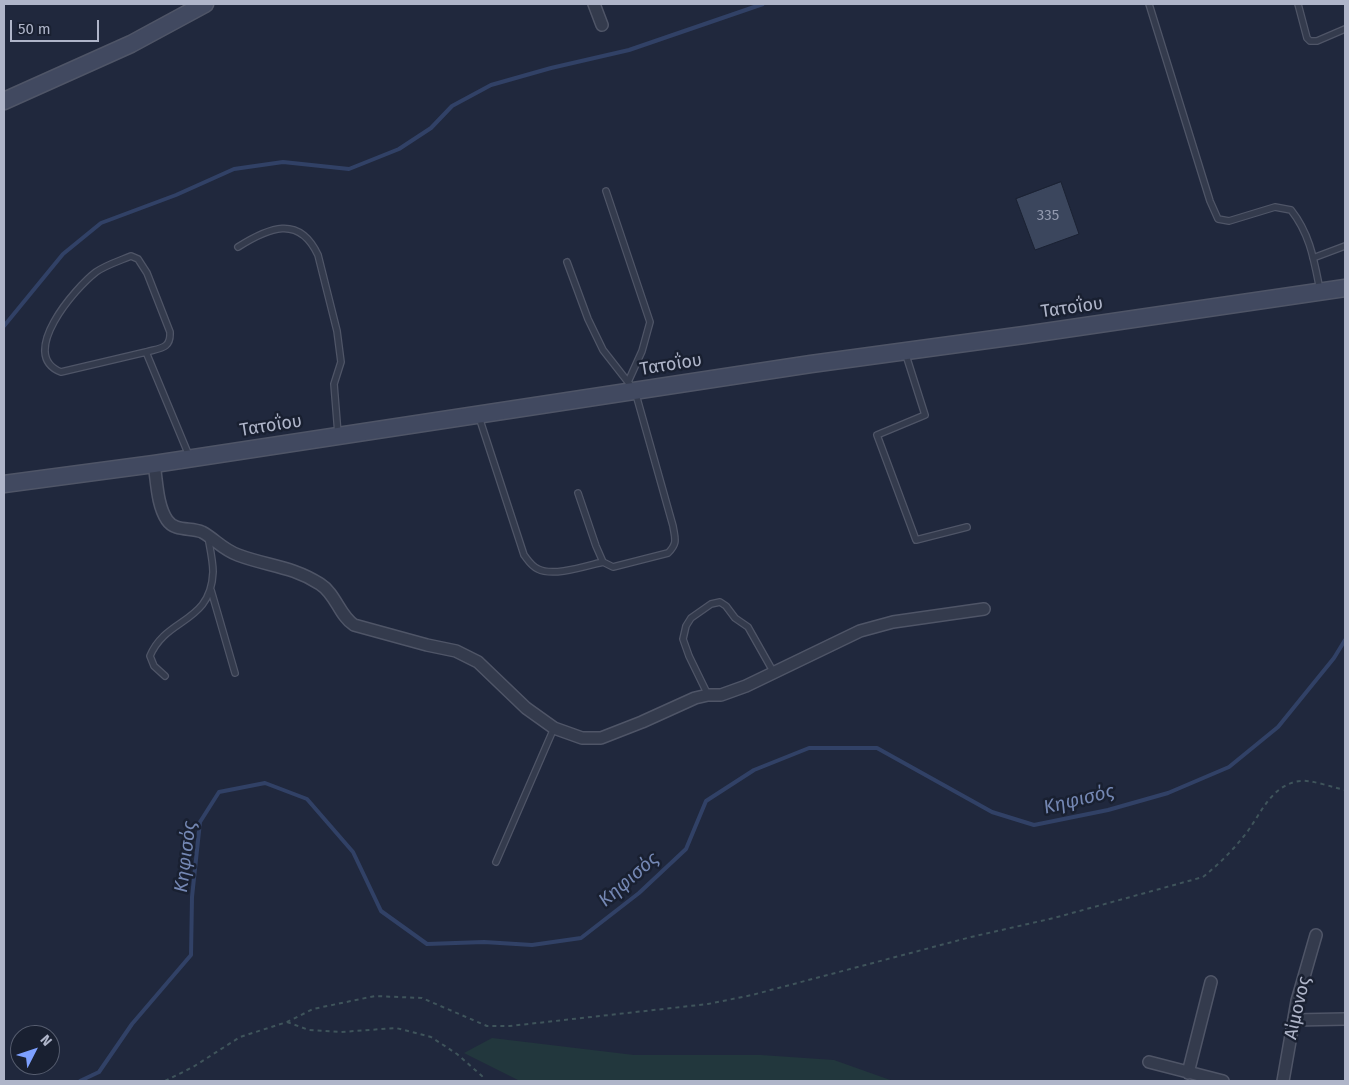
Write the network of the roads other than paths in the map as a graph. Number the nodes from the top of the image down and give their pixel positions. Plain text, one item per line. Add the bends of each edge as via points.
1 (205, 4) edge
2 (594, 4) edge
3 (1149, 4) edge
4 (1298, 4) edge
5 (602, 25) dead end
6 (1345, 29) edge
7 (4, 101) edge
8 (606, 191) dead end
9 (1345, 246) edge
10 (238, 247) dead end
11 (1313, 258) junction
12 (567, 262) dead end
13 (1345, 288) edge
14 (1321, 292) junction
15 (904, 351) junction
16 (146, 352) junction
17 (632, 387) junction
18 (479, 415) junction
19 (338, 436) junction
20 (190, 459) junction
21 (154, 464) junction
22 (4, 484) edge
23 (578, 493) dead end
24 (967, 527) dead end
25 (208, 537) junction
26 (603, 562) junction
27 (210, 588) junction
28 (984, 608) dead end
29 (235, 673) dead end
30 (774, 673) junction
31 (165, 676) dead end
32 (708, 695) junction
33 (554, 728) junction
34 (496, 862) dead end
35 (1316, 935) dead end
36 (1211, 982) dead end
37 (1345, 1019) edge
38 (1294, 1020) junction
39 (1149, 1062) dead end
40 (1188, 1073) junction
41 (1224, 1081) edge
42 (1283, 1081) edge

1 - 7 street via 131,44
2 - 5 street
3 - 11 lane via 1218,219 1229,221 1275,206 1291,210 1302,224
4 - 6 lane via 1310,41
8 - 17 lane via 650,322
9 - 11 lane
10 - 19 lane via 260,233 284,228 295,229 313,244 337,331 340,354 341,362 334,384
11 - 14 lane
12 - 17 lane via 603,350
13 - 14 street, Τατοΐου
14 - 15 street, Τατοΐου
15 - 17 street, Τατοΐου
15 - 24 lane via 925,415 877,435 916,540
16 - 16 lane via 168,344 170,332 147,273 138,259 131,256 103,267 85,282 59,313 48,332 45,349 49,364 61,372
16 - 20 lane
17 - 18 street, Τατοΐου
17 - 26 lane via 676,543 668,553 613,567
18 - 19 street, Τατοΐου
18 - 26 lane via 524,555 531,564 547,572
19 - 20 street, Τατοΐου
20 - 21 street, Τατοΐου
21 - 22 street, Τατοΐου
21 - 25 street via 159,500 167,520 172,526 202,532
23 - 26 lane
25 - 27 lane via 213,571
25 - 33 street via 233,552 297,571 322,585 354,625 456,651 478,662 526,708
27 - 29 lane
27 - 31 lane via 205,604 155,644 150,656 154,666
28 - 30 street via 893,622 860,631
30 - 32 street via 721,695
30 - 32 lane via 748,627 720,602 711,604 691,618 684,639
32 - 33 street via 602,738 582,738
33 - 34 lane
35 - 38 street, Αίμονος
36 - 40 street
37 - 38 street
38 - 42 street, Αίμονος
39 - 40 street
40 - 41 street

